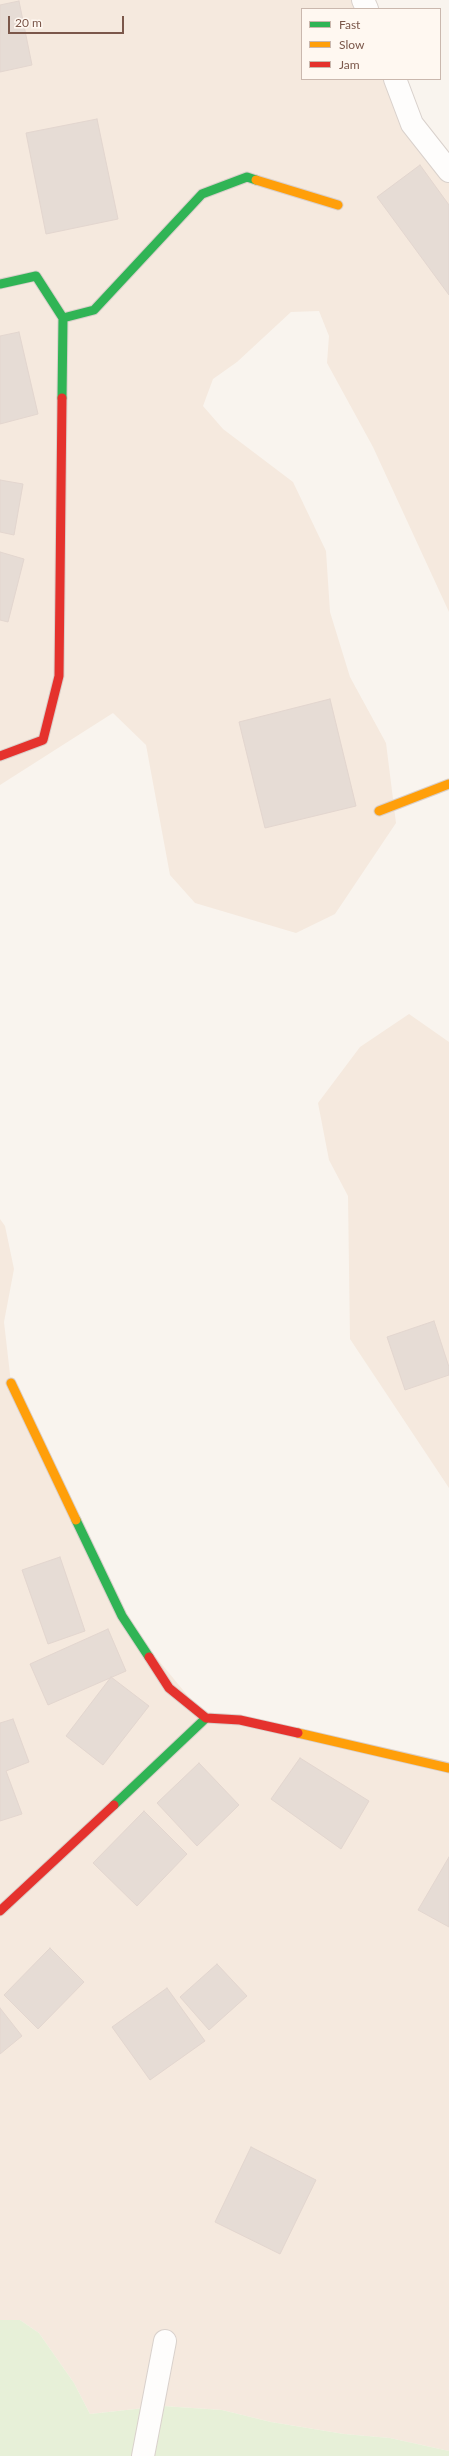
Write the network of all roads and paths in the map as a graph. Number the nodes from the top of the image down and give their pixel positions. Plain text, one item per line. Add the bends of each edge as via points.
1 (395, 80) edge
2 (449, 171) edge
3 (338, 205) dead end
4 (0, 284) edge
5 (63, 318) junction
6 (0, 756) edge
7 (449, 784) edge
8 (379, 811) dead end
9 (12, 1383) dead end
10 (206, 1718) junction
11 (449, 1768) edge
12 (0, 1911) edge
13 (165, 2341) dead end
14 (143, 2456) edge

1 - 2 street via 412,124
3 - 5 street via 247,177 202,194 94,310
4 - 5 street via 36,276
5 - 6 street via 59,676 43,740
7 - 8 street
9 - 10 street via 122,1616 169,1688
10 - 11 street via 240,1720
10 - 12 street
13 - 14 street

